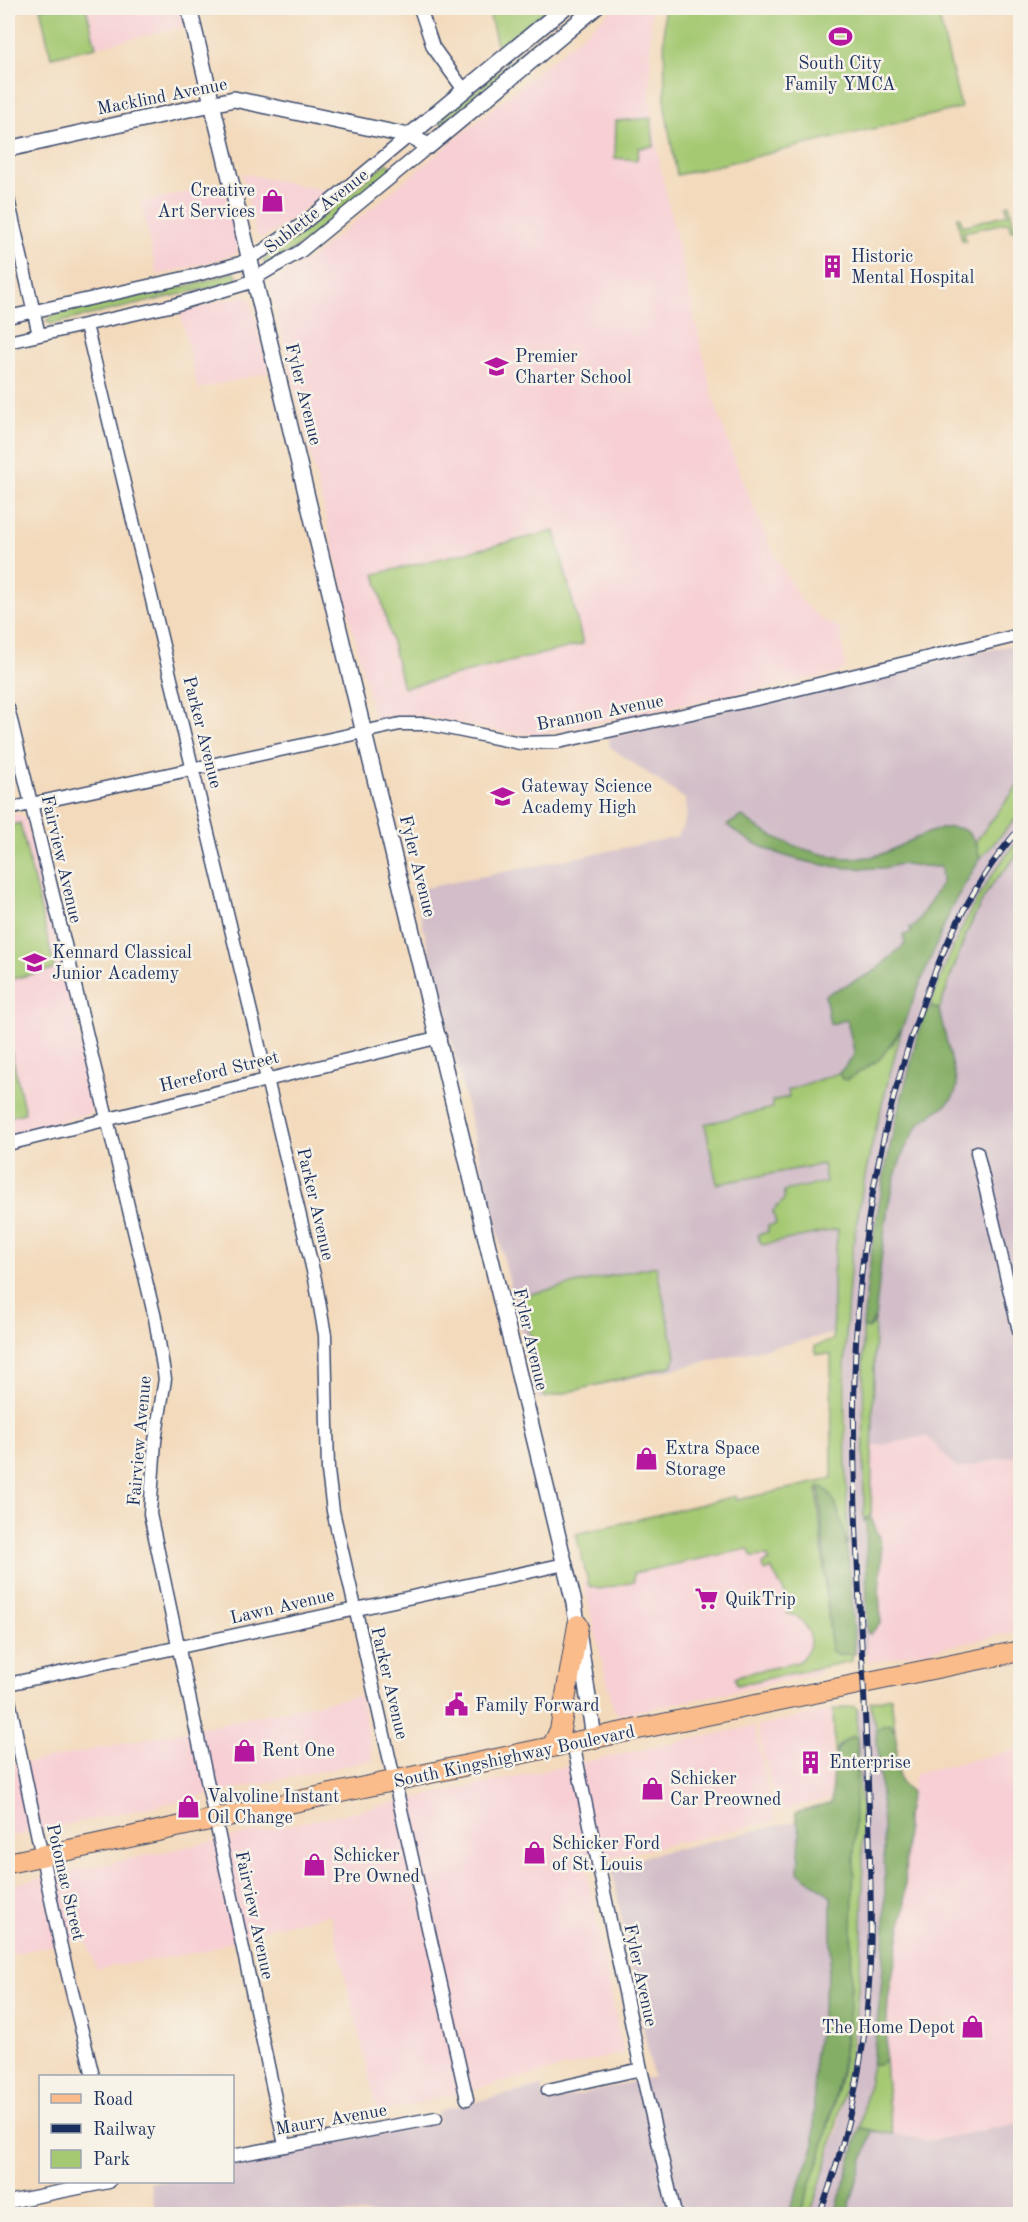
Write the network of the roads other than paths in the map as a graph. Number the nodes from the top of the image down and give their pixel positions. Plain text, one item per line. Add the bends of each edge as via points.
1 (189, 8) edge
2 (420, 8) edge
3 (564, 8) edge
4 (596, 8) edge
5 (464, 90) junction
6 (214, 102) junction
7 (409, 136) junction
8 (429, 146) junction
9 (8, 149) edge
10 (8, 199) edge
11 (251, 258) junction
12 (256, 279) junction
13 (34, 311) junction
14 (8, 317) edge
15 (86, 325) junction
16 (39, 335) junction
17 (8, 342) edge
18 (1020, 635) edge
19 (8, 708) edge
20 (364, 731) junction
21 (194, 771) junction
22 (31, 805) junction
23 (8, 809) edge
24 (440, 1037) junction
25 (267, 1078) junction
26 (105, 1119) junction
27 (8, 1144) edge
28 (977, 1152) dead end
29 (1020, 1335) edge
30 (565, 1564) junction
31 (354, 1609) junction
32 (578, 1625) junction
33 (178, 1648) junction
34 (1020, 1651) edge
35 (8, 1684) edge
36 (8, 1695) edge
37 (594, 1737) junction
38 (573, 1743) junction
39 (552, 1747) junction
40 (393, 1781) junction
41 (216, 1820) junction
42 (41, 1856) junction
43 (8, 1863) edge
44 (641, 2069) junction
45 (93, 2075) edge
46 (548, 2090) dead end
47 (467, 2098) dead end
48 (436, 2118) dead end
49 (285, 2145) junction
50 (234, 2156) edge
51 (99, 2183) edge
52 (8, 2202) edge
53 (675, 2214) edge

1 - 6 street, Fyler Avenue
2 - 5 street via 433,47
3 - 5 street, Sublette Avenue
4 - 8 street, Sublette Avenue
5 - 7 street, Sublette Avenue
6 - 7 street, Macklind Avenue via 243,101
6 - 9 street, Macklind Avenue
6 - 11 street, Fyler Avenue
7 - 8 street, Macklind Avenue
7 - 11 street, Sublette Avenue via 304,223
8 - 12 street, Sublette Avenue via 301,251
10 - 13 street
11 - 12 street, Fyler Avenue
11 - 13 street, Sublette Avenue via 193,276
12 - 15 street, Sublette Avenue via 201,298
12 - 20 street, Fyler Avenue
13 - 14 street, Sublette Avenue
13 - 16 street
15 - 16 street, Sublette Avenue
15 - 21 street, Parker Avenue
16 - 17 street, Sublette Avenue
18 - 20 street, Brannon Avenue via 558,742 520,743 428,724 400,724
19 - 22 street, Fairview Avenue
20 - 21 street, Brannon Avenue
20 - 24 street, Fyler Avenue
21 - 22 street, Brannon Avenue
21 - 25 street, Parker Avenue
22 - 23 street, Brannon Avenue
22 - 26 street, Fairview Avenue
24 - 25 street, Hereford Street
24 - 30 street, Fyler Avenue
25 - 26 street, Hereford Street
25 - 31 street, Parker Avenue via 323,1324 328,1471
26 - 27 street, Hereford Street
26 - 33 street, Fairview Avenue via 155,1318 165,1379 155,1441 150,1514
28 - 29 street
30 - 31 street, Lawn Avenue
30 - 32 street, Fyler Avenue
31 - 33 street, Lawn Avenue
31 - 40 street, Parker Avenue
32 - 37 street, Fyler Avenue
32 - 39 main road via 560,1730
33 - 35 street, Lawn Avenue
33 - 41 street, Fairview Avenue
34 - 37 main road, South Kingshighway Boulevard
36 - 42 street, Potomac Street
37 - 38 main road, South Kingshighway Boulevard
38 - 39 main road, South Kingshighway Boulevard
38 - 44 street, Fyler Avenue
39 - 40 main road, South Kingshighway Boulevard
40 - 41 main road, South Kingshighway Boulevard
40 - 47 street, Parker Avenue
41 - 42 main road, South Kingshighway Boulevard
41 - 49 street, Fairview Avenue
42 - 43 main road, South Kingshighway Boulevard
42 - 45 street, Potomac Street
44 - 46 street
44 - 53 street, Fyler Avenue
48 - 49 street, Maury Avenue
49 - 50 street, Maury Avenue
51 - 52 street

